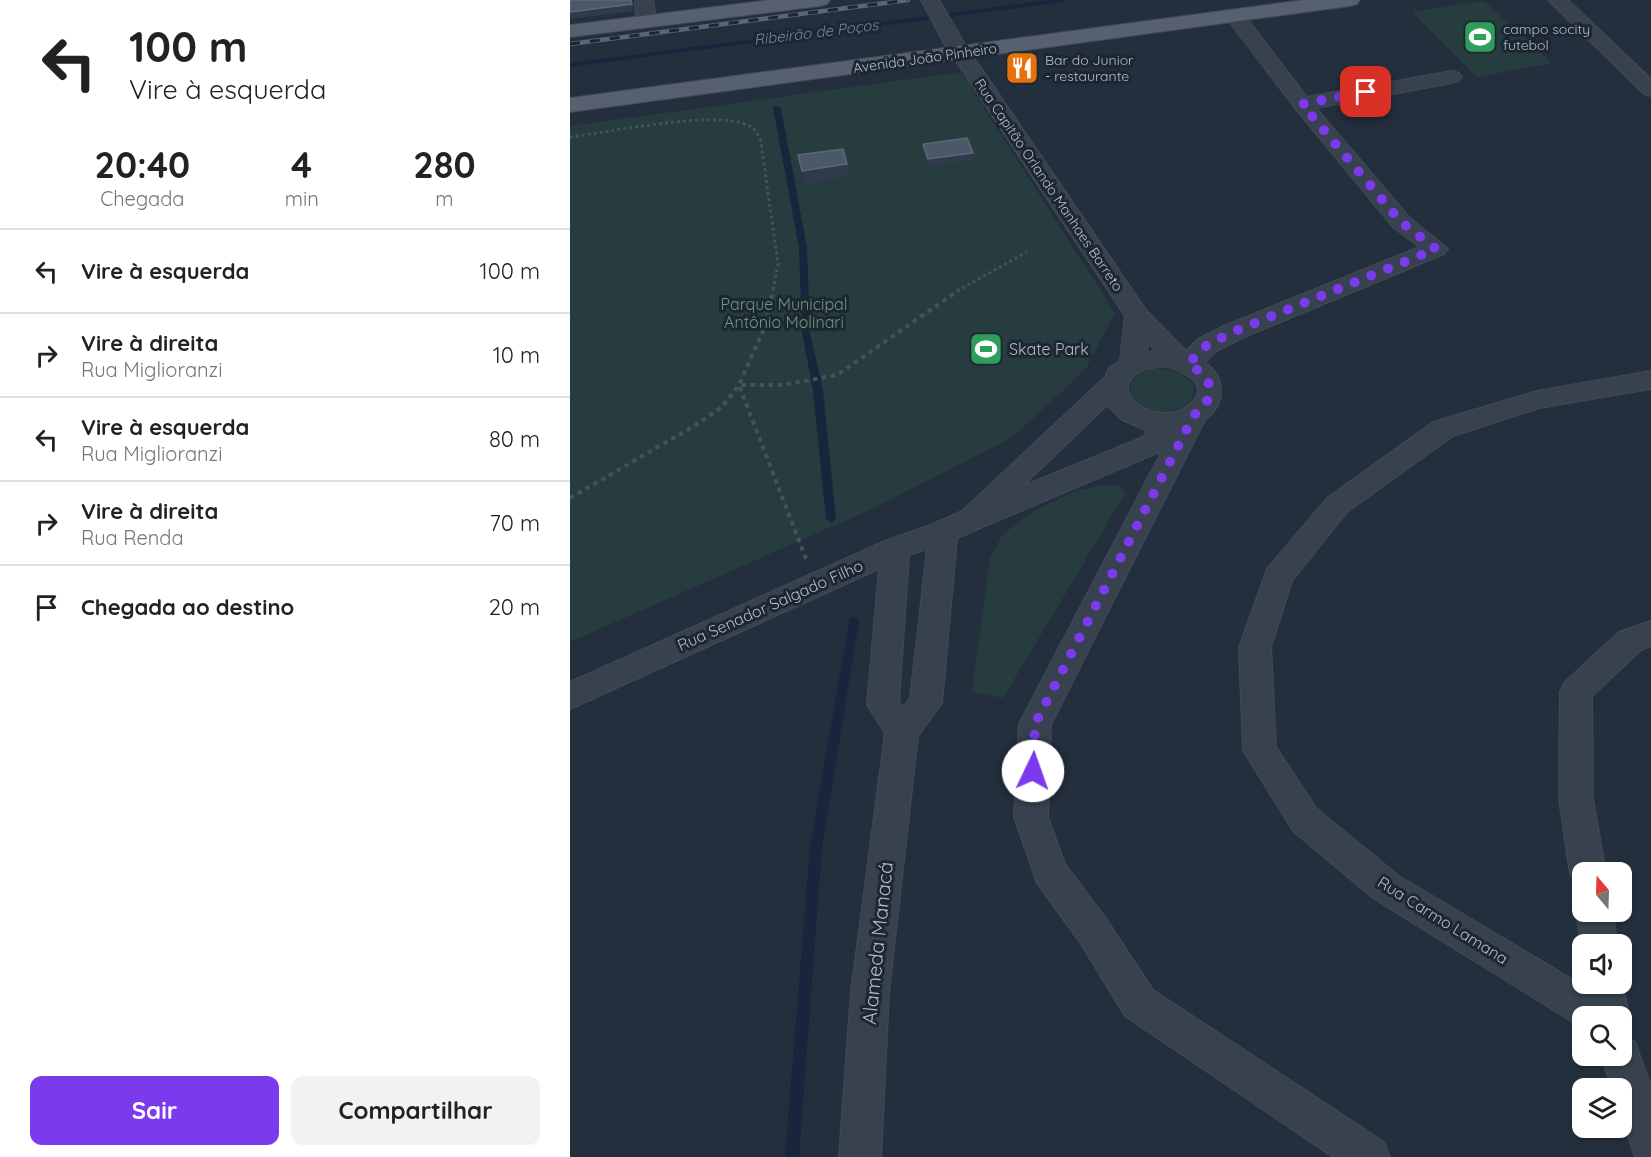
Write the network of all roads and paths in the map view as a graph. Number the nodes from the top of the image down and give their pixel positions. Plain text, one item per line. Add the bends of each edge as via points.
1 (644, 0) edge
2 (820, 0) edge
3 (1350, 0) edge
4 (1557, 0) edge
5 (932, 3) edge
6 (1235, 16) junction
7 (646, 22) junction
8 (570, 31) edge
9 (956, 45) junction
10 (1452, 77) dead end
11 (1651, 90) edge
12 (1302, 104) junction
13 (570, 105) edge
14 (570, 137) edge
15 (1027, 252) dead end
16 (1137, 316) junction
17 (1184, 362) junction
18 (1124, 373) junction
19 (837, 375) joint
20 (1651, 380) edge
21 (740, 385) junction
22 (783, 385) joint
23 (1181, 419) junction
24 (570, 498) edge
25 (972, 519) junction
26 (943, 532) junction
27 (895, 549) junction
28 (816, 584) junction
29 (1651, 633) edge
30 (570, 696) edge
31 (902, 731) junction
32 (1586, 862) edge
33 (1582, 1006) edge
34 (1624, 1066) edge
35 (1651, 1147) edge
36 (860, 1157) edge
37 (1368, 1157) edge

1 - 7 street
2 - 7 main road
3 - 6 main road, Avenida João Pinheiro
4 - 11 street
5 - 9 street, Rua Capitão Orlando Manhaes Barreto
6 - 9 main road, Avenida João Pinheiro
6 - 12 street
7 - 8 main road
9 - 13 main road, Avenida João Pinheiro
9 - 16 street, Rua Capitão Orlando Manhaes Barreto
10 - 12 street
12 - 17 street via 1401,222 1436,249 1233,332
14 - 21 path via 708,119 732,120 756,131 761,142 778,264 766,324
15 - 19 path via 959,290
16 - 17 street, Rua Capitão Orlando Manhaes Barreto
16 - 18 street
17 - 18 street via 1148,359
17 - 23 street via 1199,370 1211,388 1204,407
18 - 23 street via 1113,392 1125,411 1152,422
18 - 25 street
19 - 22 path
20 - 33 street, Rua Carmo Lamana via 1537,400 1443,429 1337,505 1278,577 1255,647 1260,750 1305,820 1386,887
21 - 22 path
21 - 24 path via 722,407 694,426
21 - 28 path
23 - 25 street, Rua Senador Salgado Filho via 1153,444
23 - 37 street via 1035,724 1031,818 1050,872 1139,1003
25 - 26 street, Rua Senador Salgado Filho
26 - 27 street, Rua Senador Salgado Filho
26 - 31 street via 926,703
27 - 28 street, Rua Senador Salgado Filho
27 - 31 street via 883,705
28 - 30 street, Rua Senador Salgado Filho
29 - 32 street via 1630,641 1576,691 1576,799
31 - 36 street, Alameda Manacá via 870,992
34 - 35 street

